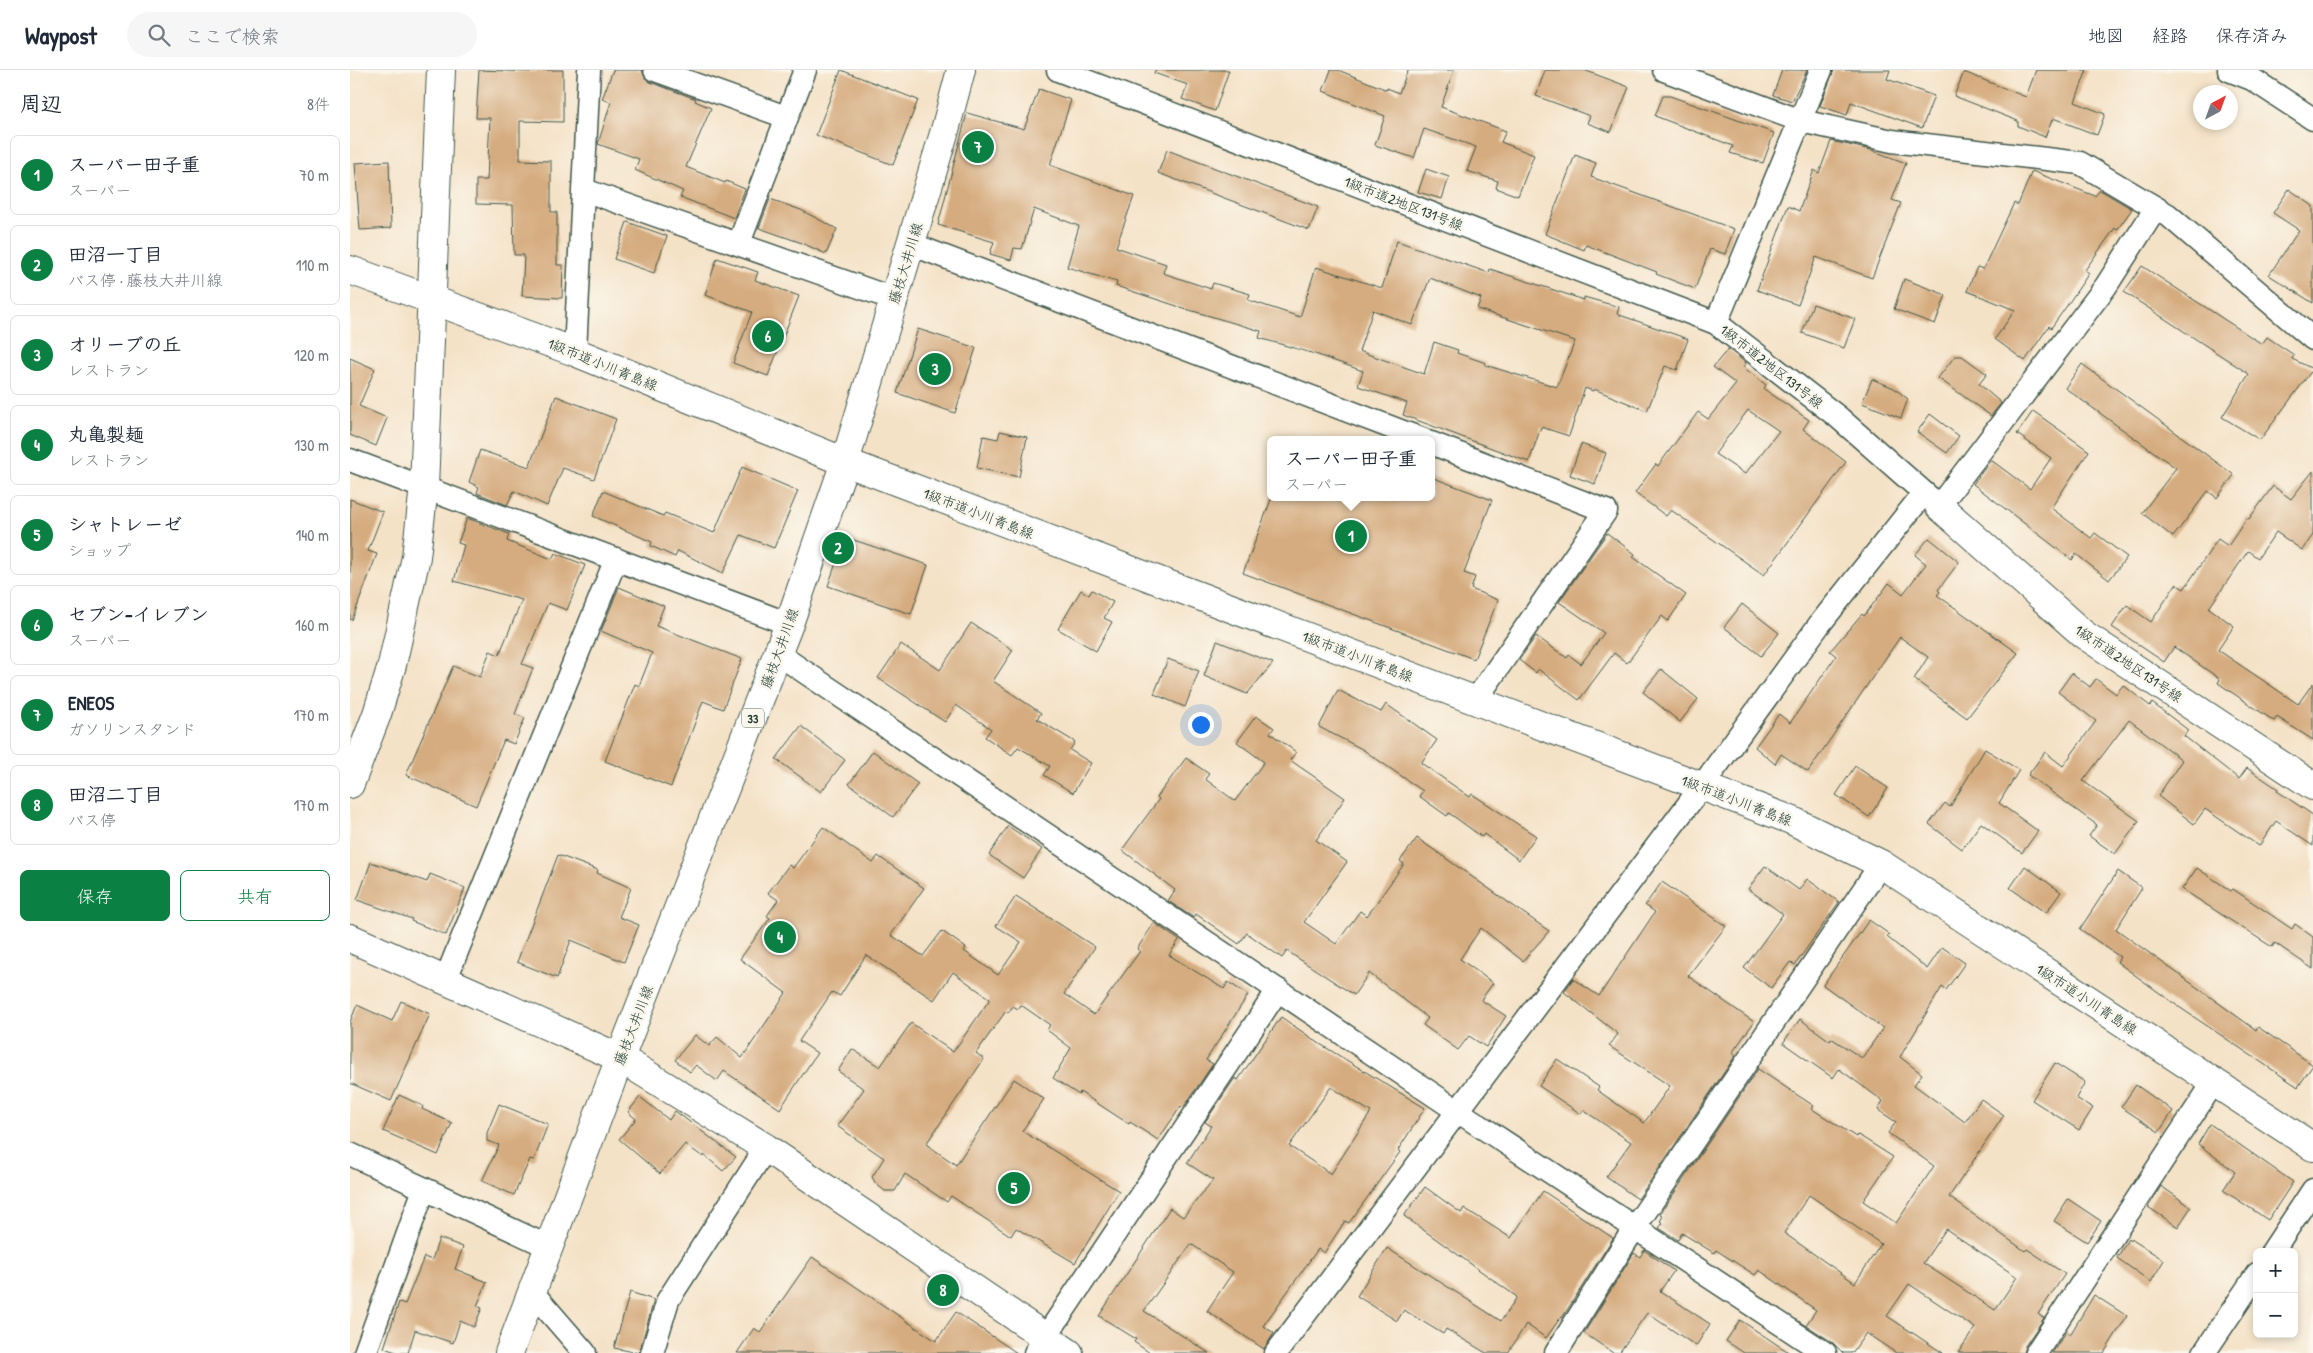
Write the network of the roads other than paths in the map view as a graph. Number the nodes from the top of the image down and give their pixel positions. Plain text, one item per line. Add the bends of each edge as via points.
1 (441, 70) edge
2 (589, 70) edge
3 (655, 70) edge
4 (806, 70) edge
5 (961, 70) edge
6 (1058, 70) edge
7 (1664, 70) edge
8 (1821, 70) edge
9 (2229, 70) edge
10 (786, 117) junction
11 (2313, 119) edge
12 (1801, 121) junction
13 (584, 190) junction
14 (2156, 208) junction
15 (739, 243) junction
16 (911, 244) junction
17 (350, 270) edge
18 (894, 299) junction
19 (433, 301) junction
20 (1716, 323) junction
21 (2313, 339) edge
22 (575, 352) junction
23 (1414, 436) edge
24 (1435, 444) edge
25 (350, 460) edge
26 (845, 462) junction
27 (424, 487) junction
28 (1931, 500) junction
29 (616, 559) junction
30 (789, 624) junction
31 (778, 654) junction
32 (1475, 701) junction
33 (350, 784) edge
34 (1702, 786) junction
35 (2313, 786) edge
36 (1881, 864) junction
37 (350, 938) edge
38 (445, 981) junction
39 (1278, 990) junction
40 (620, 1058) junction
41 (2214, 1082) junction
42 (1459, 1112) junction
43 (2313, 1147) edge
44 (766, 1148) junction
45 (350, 1154) edge
46 (424, 1189) junction
47 (2313, 1190) edge
48 (1635, 1227) junction
49 (549, 1247) junction
50 (2275, 1248) edge
51 (2253, 1280) edge
52 (533, 1293) junction
53 (1040, 1345) edge
54 (365, 1353) edge
55 (509, 1353) edge
56 (585, 1353) edge
57 (652, 1353) edge
58 (1069, 1353) edge
59 (1276, 1353) edge
60 (1556, 1353) edge
61 (1825, 1353) edge
62 (2036, 1353) edge
63 (2204, 1353) edge

1 - 19 street
2 - 13 street
3 - 10 street
4 - 10 street
5 - 16 street, 藤枝大井川線 / 33
6 - 20 street, 1級市道2地区131号線
7 - 12 street
8 - 12 street
9 - 11 street via 2252,79
10 - 15 street
12 - 14 street via 1892,141 2080,162
12 - 20 street
13 - 15 street
13 - 22 street
14 - 21 street
14 - 28 street via 2106,286
15 - 18 street
16 - 18 street, 藤枝大井川線 / 33
16 - 23 street
17 - 19 street, 1級市道小川青島線
18 - 26 street, 藤枝大井川線 / 33
19 - 22 street, 1級市道小川青島線
19 - 27 street
20 - 28 street, 1級市道2地区131号線 via 1838,418
22 - 26 street, 1級市道小川青島線
24 - 32 street via 1606,511
25 - 27 street
26 - 30 street, 藤枝大井川線 / 33
26 - 32 street, 1級市道小川青島線
27 - 29 street
27 - 33 street via 416,557 394,656 377,714
28 - 34 street via 1819,625
28 - 35 street, 1級市道2地区131号線 via 2083,634
29 - 30 street
29 - 38 street
30 - 31 street, 藤枝大井川線 / 33
31 - 39 street
31 - 40 street, 藤枝大井川線 / 33
32 - 34 street, 1級市道小川青島線
34 - 36 street, 1級市道小川青島線 via 1791,820
34 - 42 street
36 - 41 street, 1級市道小川青島線
36 - 48 street
37 - 38 street
38 - 40 street
39 - 42 street
39 - 53 street
40 - 44 street
40 - 49 street, 藤枝大井川線 / 33
41 - 43 street, 1級市道小川青島線
41 - 62 street
42 - 48 street
42 - 59 street
44 - 53 street
44 - 57 street via 668,1300
45 - 46 street
46 - 49 street
46 - 54 street
47 - 50 street
48 - 60 street
48 - 61 street
49 - 52 street, 藤枝大井川線 / 33
51 - 63 street
52 - 55 street, 藤枝大井川線 / 33
52 - 56 street
53 - 58 street

